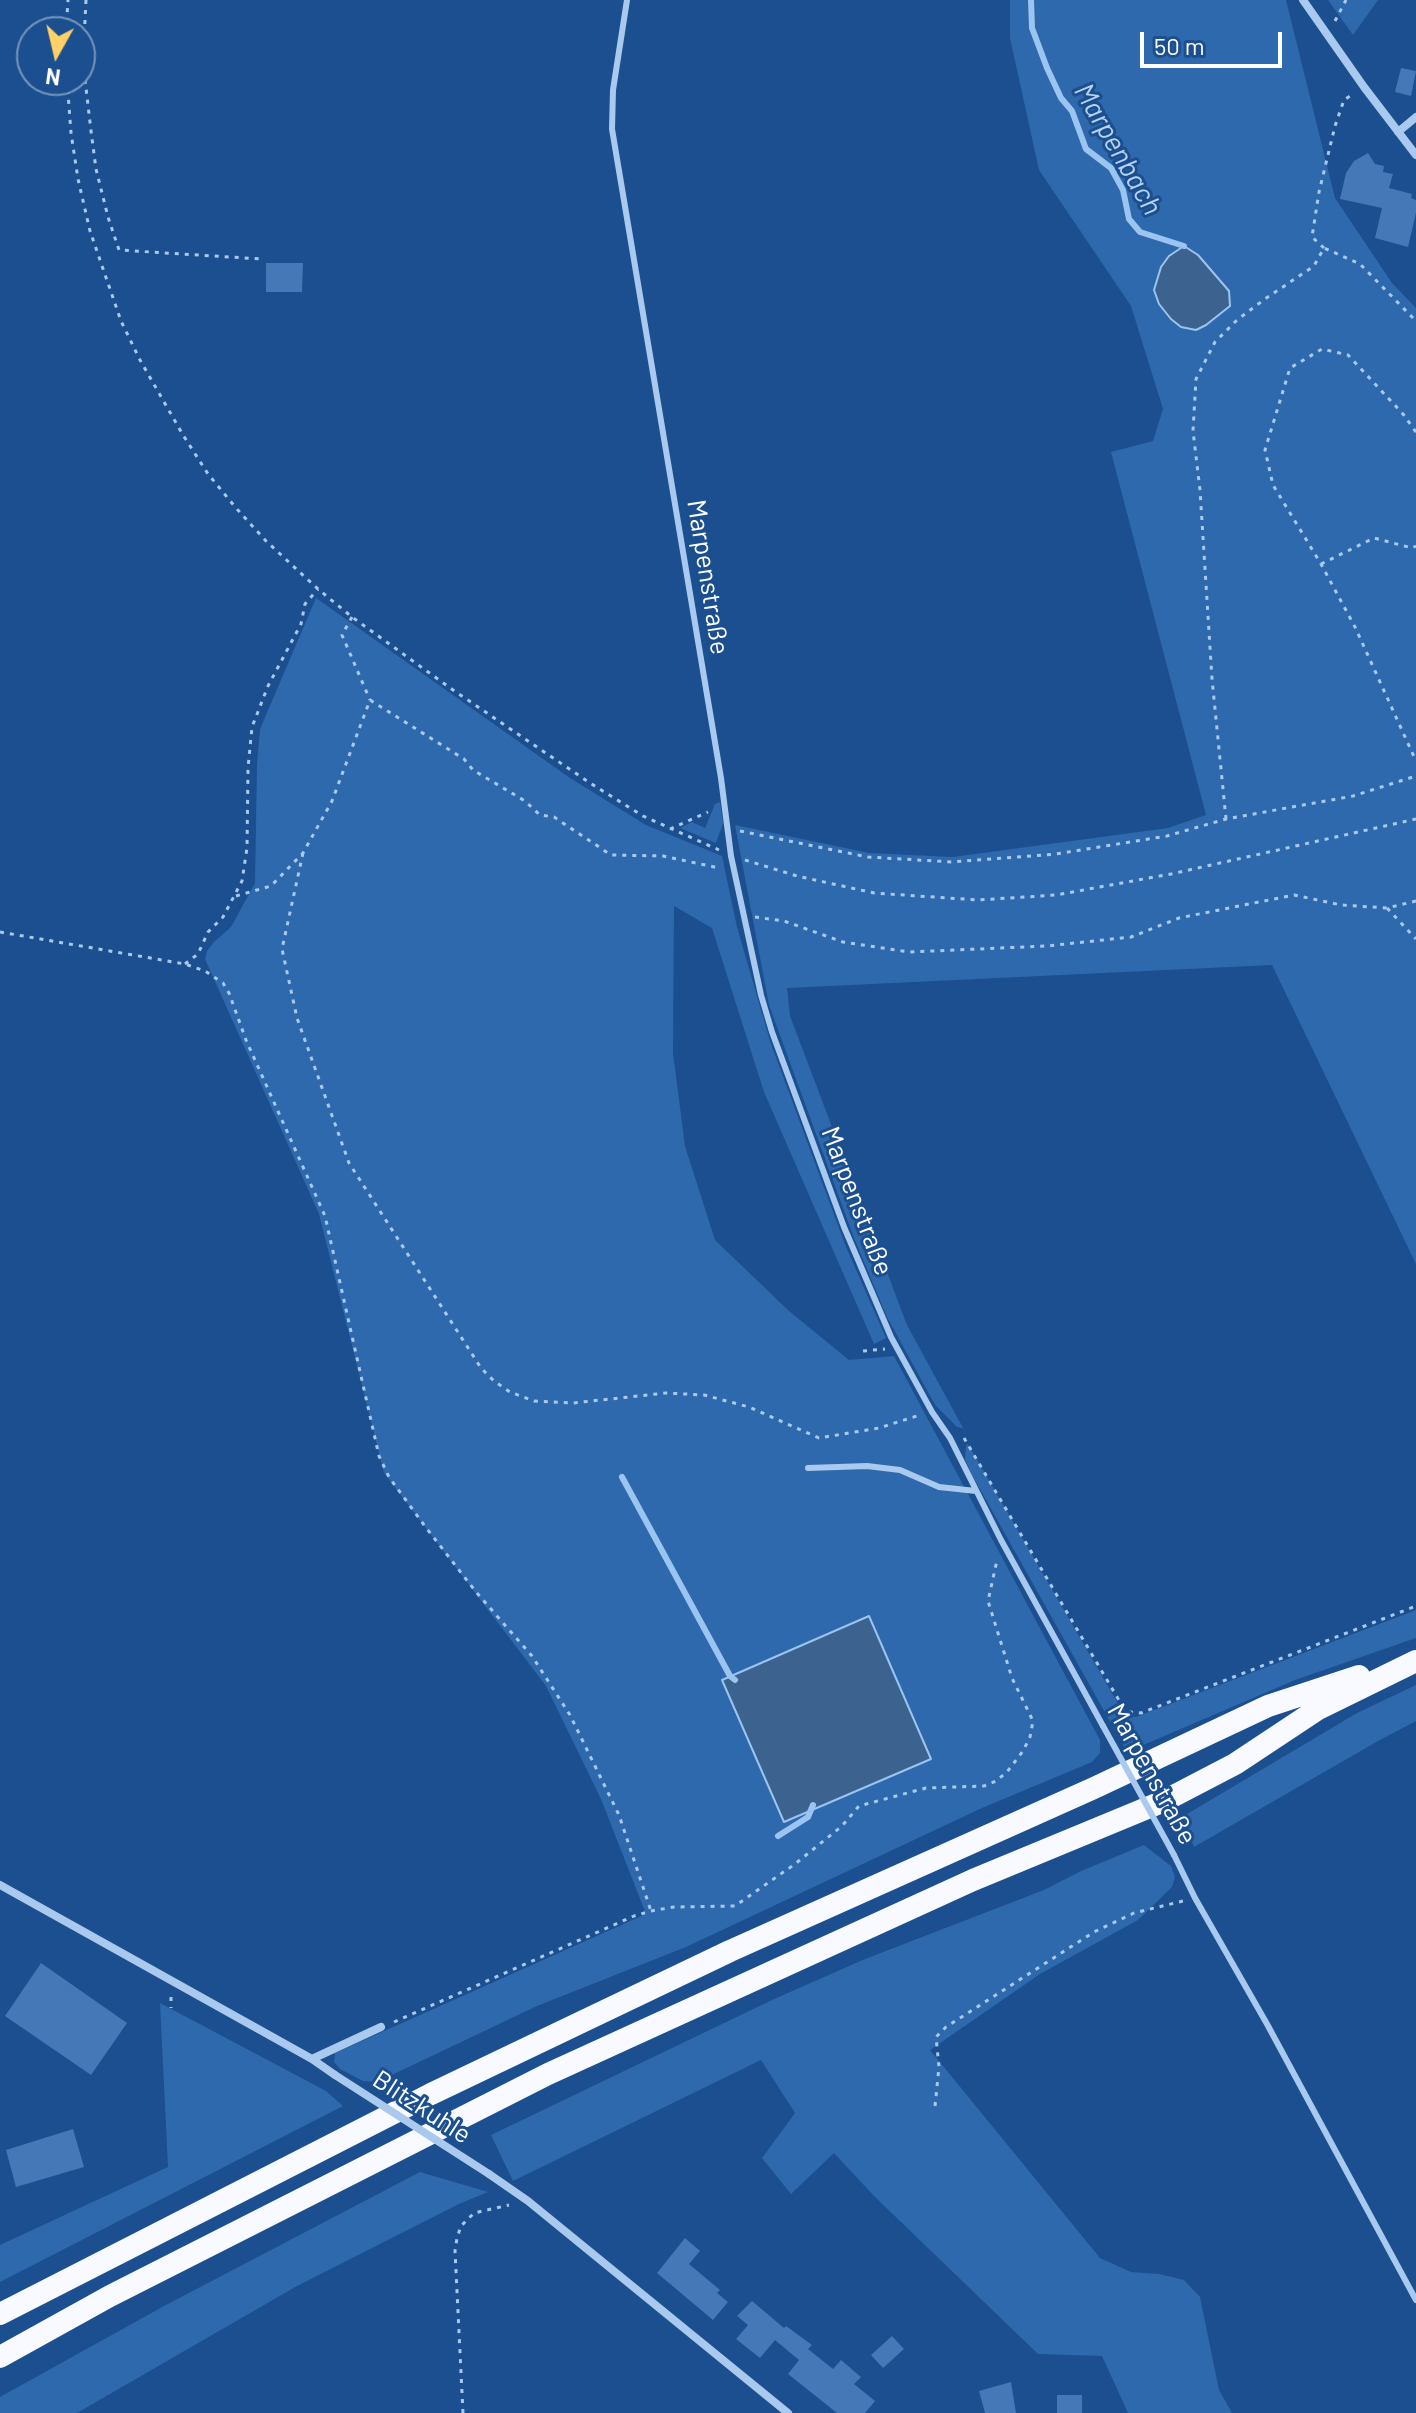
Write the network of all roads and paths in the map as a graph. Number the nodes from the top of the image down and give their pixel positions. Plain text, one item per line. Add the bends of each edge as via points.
1 (86, 0) edge
2 (627, 0) edge
3 (1303, 0) edge
4 (1346, 0) edge
5 (1328, 35) junction
6 (1364, 87) junction
7 (69, 96) edge
8 (1416, 117) edge
9 (1398, 132) junction
10 (1416, 155) edge
11 (1324, 248) junction
12 (262, 259) dead end
13 (1416, 321) edge
14 (1416, 432) edge
15 (1416, 546) edge
16 (1321, 564) junction
17 (318, 589) junction
18 (352, 617) junction
19 (370, 700) junction
20 (1416, 761) edge
21 (1416, 776) edge
22 (708, 812) dead end
23 (1226, 819) junction
24 (1416, 819) edge
25 (728, 828) junction
26 (670, 829) junction
27 (303, 853) junction
28 (731, 856) junction
29 (734, 869) junction
30 (236, 896) junction
31 (1416, 901) edge
32 (1387, 908) junction
33 (743, 912) junction
34 (0, 932) edge
35 (1416, 939) edge
36 (185, 964) junction
37 (896, 1346) junction
38 (863, 1351) dead end
39 (932, 1412) junction
40 (966, 1438) dead end
41 (808, 1468) dead end
42 (976, 1491) junction
43 (1001, 1540) junction
44 (1416, 1606) edge
45 (1416, 1659) edge
46 (0, 1885) edge
47 (1195, 1898) junction
48 (651, 1911) junction
49 (381, 2027) joint
50 (312, 2059) junction
51 (935, 2106) dead end
52 (528, 2201) junction
53 (1416, 2300) edge
54 (0, 2314) edge
55 (0, 2357) edge
56 (463, 2413) edge
57 (788, 2413) edge

1 - 12 path via 83,62 96,169 119,250
2 - 25 lane, Marpenstraße via 612,129
3 - 5 street
4 - 5 path
5 - 6 street
6 - 9 street
6 - 11 path via 1344,100 1335,126 1312,237
7 - 17 path via 90,231 140,360 208,474 266,541
8 - 9 street
9 - 10 street
11 - 13 path via 1360,264
11 - 23 path via 1314,266 1215,342 1196,379 1193,431
14 - 16 path via 1348,355 1322,349 1290,368 1265,450 1273,485
15 - 16 path via 1374,538
16 - 20 path
17 - 18 path
17 - 30 path via 305,604 301,624 252,727 247,848
18 - 19 path via 342,635
18 - 26 path via 590,783
19 - 27 path via 332,801
19 - 29 path via 540,815 554,817 611,855 663,856
21 - 23 path via 1353,796
22 - 26 path
23 - 25 path via 1167,836 1056,854 952,862 868,857
24 - 28 path via 1143,879 1056,895 978,900 874,893
25 - 28 lane, Marpenstraße
26 - 28 path
27 - 30 path via 271,886
27 - 39 path via 282,949 297,1018 333,1119 349,1163 494,1381 534,1401 704,1395 749,1407 819,1438
28 - 29 lane, Marpenstraße
29 - 33 lane, Marpenstraße
30 - 36 path via 198,954
31 - 32 path
32 - 33 path via 1294,895 1179,918 1131,937 909,952 843,942
32 - 35 path
33 - 37 lane, Marpenstraße via 772,1032 844,1227
34 - 36 path
36 - 48 path via 214,977 229,993 325,1216 379,1456 389,1477 532,1656 570,1715 619,1815
37 - 38 path
37 - 39 lane, Marpenstraße
39 - 42 lane, Marpenstraße
40 - 44 path via 1129,1712 1141,1713
41 - 42 lane via 900,1470 939,1487
42 - 43 lane, Marpenstraße
43 - 47 lane, Marpenstraße, bridge
43 - 48 path via 988,1601 1012,1678 1033,1721 1023,1751 1007,1772 984,1786 926,1788 859,1806 795,1864 735,1906
45 - 54 highway via 1268,1706 730,1951 431,2094
45 - 55 highway via 1318,1709 1235,1764 1164,1801 973,1880 548,2074
46 - 50 street, Blitzkuhle
47 - 51 path via 1134,1913 1094,1932 946,2027 936,2037
47 - 53 lane, Marpenstraße
48 - 49 path
49 - 50 street
50 - 52 street, Blitzkuhle, bridge
52 - 56 path via 474,2213 457,2238
52 - 57 street, Blitzkuhle

